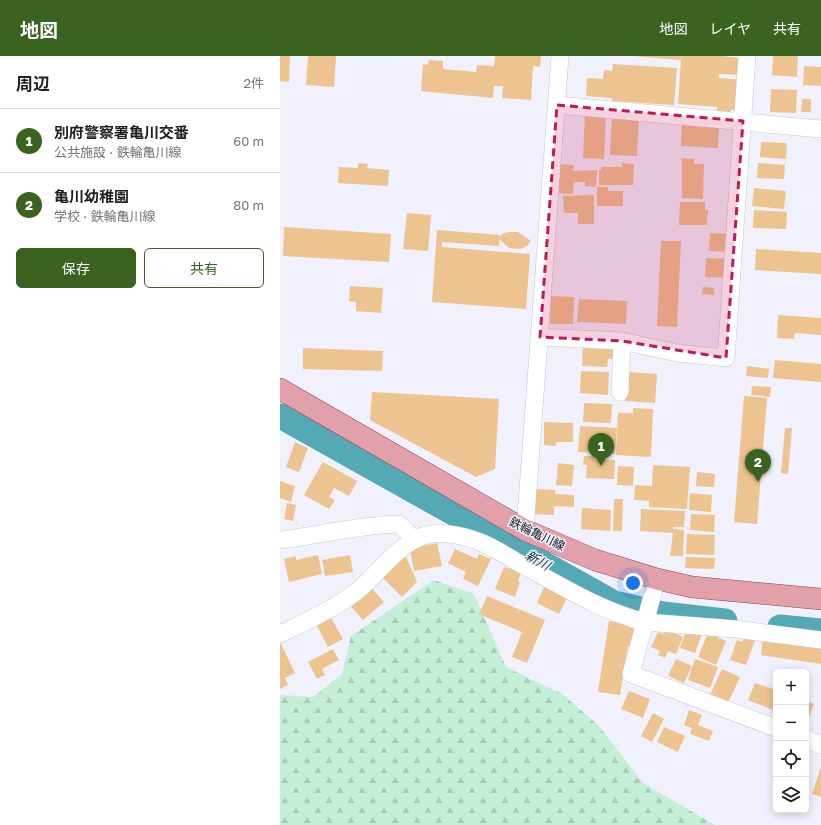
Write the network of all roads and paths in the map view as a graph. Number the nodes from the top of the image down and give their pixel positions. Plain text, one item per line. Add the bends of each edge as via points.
1 (560, 56) edge
2 (747, 56) edge
3 (557, 105) junction
4 (743, 121) junction
5 (821, 128) edge
6 (540, 337) junction
7 (622, 341) junction
8 (280, 389) edge
9 (620, 392) dead end
10 (525, 530) junction
11 (280, 540) edge
12 (415, 540) junction
13 (657, 579) junction
14 (821, 599) edge
15 (645, 622) junction
16 (280, 634) edge
17 (821, 640) edge
18 (773, 727) edge
19 (809, 740) edge
20 (821, 745) edge

1 - 3 street
2 - 4 street
3 - 4 street
3 - 6 street
4 - 5 street
4 - 7 street via 726,358 677,353
6 - 7 street
6 - 10 street
7 - 9 street
8 - 10 main road, 鉄輪亀川線
10 - 13 main road, 鉄輪亀川線 via 594,560
11 - 12 street via 371,524 399,524
12 - 15 street via 435,534 456,535 480,542 586,599 628,618
12 - 16 street via 401,549 363,586 336,604
13 - 14 main road, 鉄輪亀川線 via 722,591
13 - 15 street
15 - 17 street via 735,629
15 - 18 street via 631,674
19 - 20 street

